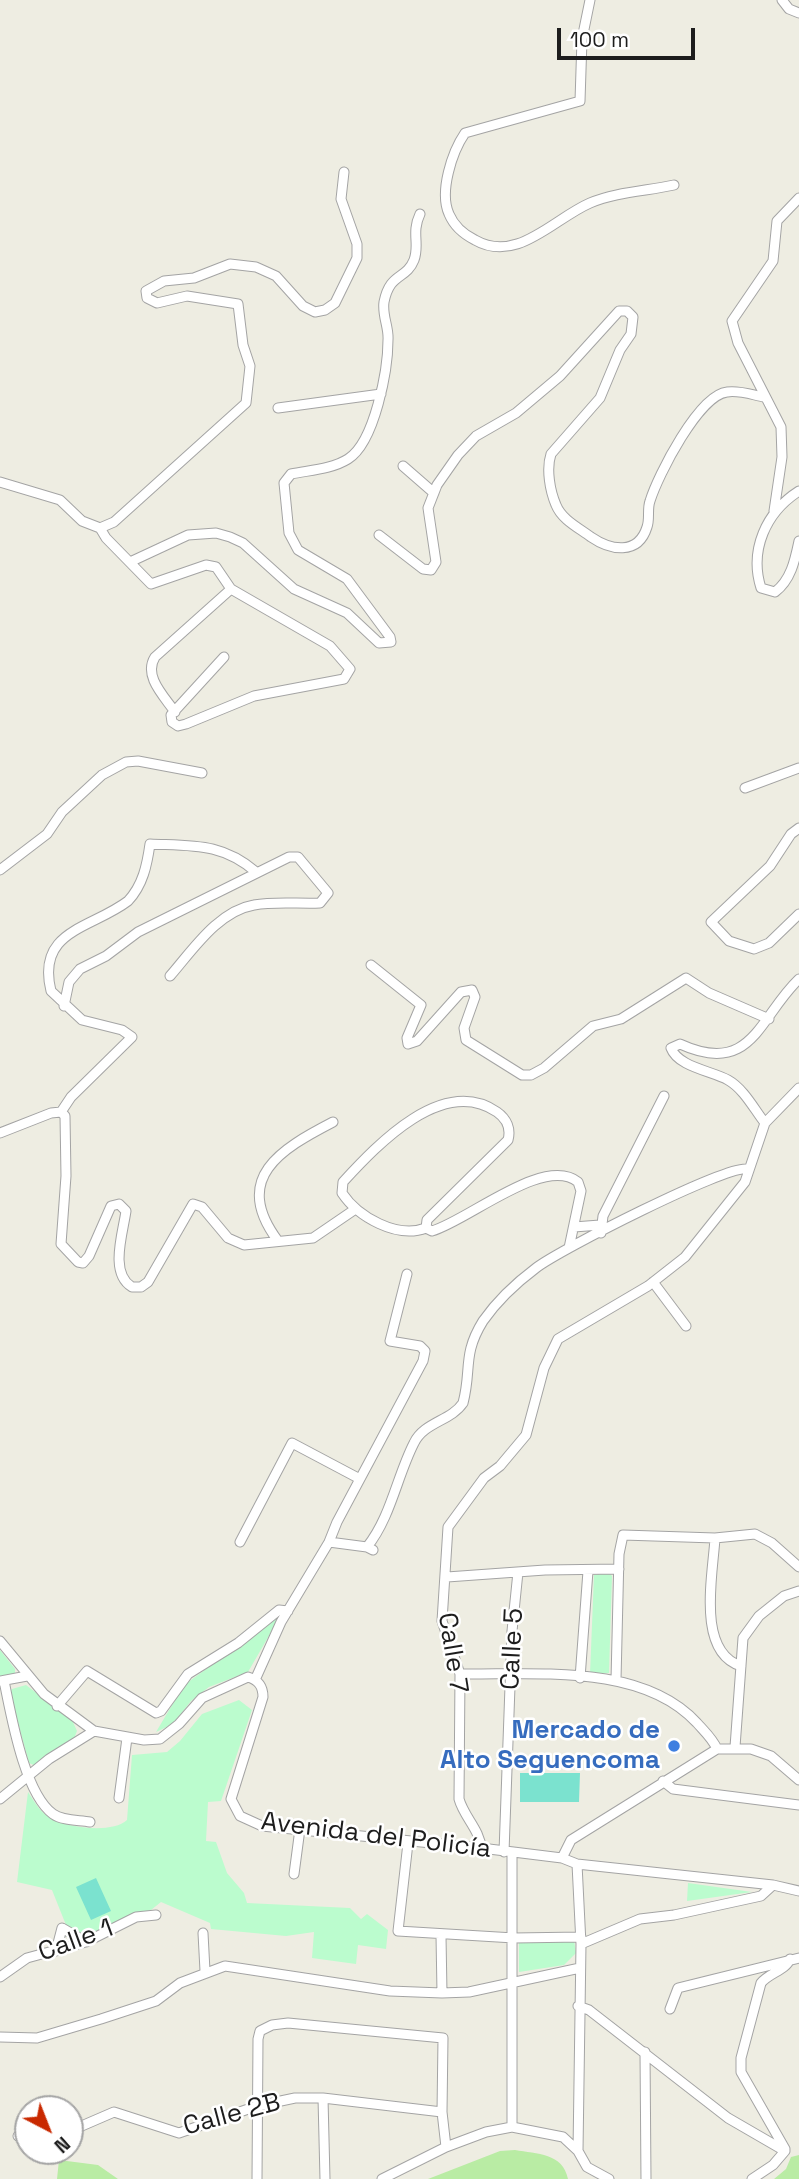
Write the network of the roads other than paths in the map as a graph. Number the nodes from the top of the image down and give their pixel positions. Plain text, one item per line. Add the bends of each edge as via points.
1 (590, 0) edge
2 (782, 0) edge
3 (799, 13) edge
4 (344, 172) dead end
5 (674, 185) dead end
6 (799, 198) edge
7 (420, 214) dead end
8 (381, 394) junction
9 (764, 397) junction
10 (278, 408) dead end
11 (403, 466) dead end
12 (0, 482) edge
13 (799, 491) edge
14 (434, 493) junction
15 (774, 511) junction
16 (100, 528) junction
17 (379, 535) dead end
18 (799, 541) edge
19 (130, 562) junction
20 (231, 589) junction
21 (223, 657) dead end
22 (175, 712) junction
23 (799, 768) edge
24 (202, 773) dead end
25 (745, 788) dead end
26 (799, 828) edge
27 (0, 870) edge
28 (256, 872) junction
29 (799, 914) edge
30 (372, 965) dead end
31 (170, 976) dead end
32 (799, 979) edge
33 (64, 1006) junction
34 (769, 1019) junction
35 (799, 1088) edge
36 (664, 1096) dead end
37 (61, 1112) junction
38 (333, 1122) dead end
39 (765, 1123) junction
40 (0, 1133) edge
41 (747, 1169) junction
42 (354, 1210) junction
43 (574, 1227) junction
44 (426, 1228) junction
45 (600, 1229) junction
46 (278, 1241) junction
47 (569, 1248) junction
48 (408, 1274) dead end
49 (653, 1282) junction
50 (686, 1326) dead end
51 (360, 1479) junction
52 (715, 1538) junction
53 (240, 1542) dead end
54 (329, 1542) junction
55 (799, 1567) edge
56 (619, 1569) junction
57 (588, 1571) junction
58 (518, 1572) junction
59 (447, 1577) junction
60 (799, 1591) edge
61 (288, 1611) junction
62 (0, 1641) edge
63 (741, 1666) junction
64 (460, 1674) junction
65 (510, 1675) junction
66 (27, 1676) junction
67 (580, 1678) junction
68 (255, 1679) junction
69 (616, 1680) junction
70 (2, 1681) edge
71 (57, 1706) junction
72 (94, 1731) junction
73 (127, 1738) junction
74 (735, 1747) junction
75 (718, 1749) junction
76 (30, 1774) junction
77 (799, 1780) edge
78 (663, 1781) junction
79 (119, 1798) dead end
80 (0, 1799) edge
81 (799, 1805) edge
82 (90, 1822) dead end
83 (299, 1829) junction
84 (408, 1843) junction
85 (481, 1849) junction
86 (508, 1852) junction
87 (562, 1858) junction
88 (577, 1864) junction
89 (294, 1874) dead end
90 (773, 1885) junction
91 (799, 1891) edge
92 (156, 1915) dead end
93 (203, 1933) dead end
94 (441, 1936) junction
95 (514, 1938) junction
96 (581, 1941) junction
97 (86, 1942) junction
98 (56, 1951) junction
99 (795, 1959) edge
100 (580, 1968) junction
101 (205, 1971) junction
102 (0, 1976) edge
103 (511, 1984) junction
104 (442, 1993) junction
105 (578, 2006) junction
106 (670, 2008) dead end
107 (0, 2037) edge
108 (645, 2052) junction
109 (323, 2098) junction
110 (257, 2106) junction
111 (442, 2112) junction
112 (84, 2125) edge
113 (512, 2127) junction
114 (446, 2147) junction
115 (578, 2151) junction
116 (785, 2151) junction
117 (257, 2179) edge
118 (325, 2179) edge
119 (382, 2179) edge
120 (609, 2179) edge
121 (646, 2179) edge
122 (752, 2179) edge

1 - 5 street via 582,39 580,101 465,132 444,195 446,208 463,233 476,242 492,248 516,246 591,203
2 - 3 street
4 - 16 street via 341,199 358,258 335,303 325,310 315,312 303,306 276,276 243,265 230,264 194,278 164,281 146,291 147,298 157,303 187,296 238,304 250,366 246,403 114,522
6 - 9 street via 777,221 773,261 732,321
7 - 8 street via 414,228 412,264 391,282 384,303 388,337
8 - 10 street
8 - 19 street via 359,449 333,466 292,474 284,483 289,533 298,550 347,579 391,642 379,643 347,613 294,589 243,543 230,537 188,534
9 - 14 street via 727,392 710,399 695,414 649,502 648,527 639,541 625,549 603,545 562,516 547,464 600,398 631,334 633,317 619,311 579,359 516,413 476,436
9 - 15 street via 780,427 782,457
11 - 14 street
12 - 16 street via 60,500 82,521
13 - 15 street
14 - 17 street via 428,508 436,562 431,570 423,569
15 - 18 street via 765,523 755,571 761,589 775,592 782,587
16 - 19 street
19 - 20 street via 151,584 206,565 216,567
20 - 22 street via 150,666
20 - 22 street via 330,646 350,669 349,675 233,702 178,726 172,722
21 - 22 street
23 - 25 street
24 - 27 street via 126,762 102,775 62,812 47,834
26 - 29 street via 770,866 711,922 729,941 754,949 769,943
28 - 31 street via 298,857 328,893 320,903 253,905 234,912 211,929
28 - 33 street via 138,932 80,970 69,982
28 - 33 street via 220,848 150,844 136,892 78,928 57,945 48,961 51,991
30 - 34 street via 423,1008 408,1044 417,1041 461,992 472,990 475,997 464,1028 466,1040 522,1075 544,1068 593,1026 621,1019 686,978
32 - 34 street
33 - 37 street via 82,1020 132,1037
34 - 39 street via 749,1043 723,1054 680,1044 671,1048 684,1062 731,1082
35 - 39 street
36 - 45 street
37 - 40 street
37 - 46 street via 66,1127 66,1176 60,1237 78,1262 89,1256 111,1206 116,1204 125,1211 119,1247 121,1271 132,1287 148,1282 193,1204 202,1207 235,1243
38 - 46 street via 282,1150 263,1175 261,1203
39 - 41 street, Calle 7 via 755,1159
41 - 45 street via 726,1172
41 - 49 street, Calle 7 via 746,1182 685,1257
42 - 44 street via 405,1232
42 - 44 street via 342,1193 343,1182 399,1127 450,1102 476,1101 496,1111 508,1124 508,1140 427,1220
42 - 46 street via 313,1238
43 - 44 street via 580,1186 575,1179 554,1174 525,1183 439,1229
43 - 45 street
43 - 47 street
45 - 47 street
47 - 54 street via 523,1278 484,1321 468,1349 463,1403 429,1425 414,1442 370,1549
48 - 51 street via 390,1341 420,1346 425,1355
49 - 50 street
49 - 59 street, Calle 7 via 578,1326 551,1348 526,1435 484,1478 448,1527 443,1570
51 - 53 street via 292,1443
51 - 54 street
52 - 55 street via 755,1534
52 - 56 street via 628,1533 621,1541
52 - 63 street via 711,1632 722,1653
54 - 61 street
56 - 57 street
56 - 69 street
57 - 58 street
57 - 67 street
58 - 59 street
58 - 65 street, Calle 5
59 - 64 street, Calle 7 via 442,1621
60 - 63 street via 784,1596 750,1625 743,1638
61 - 68 street
61 - 71 street via 279,1611 188,1674 161,1712 87,1671
62 - 66 street
63 - 74 street
64 - 65 street
64 - 85 street, Calle 7 via 459,1799
65 - 67 street
65 - 86 street, Calle 5
66 - 70 street
66 - 71 street
67 - 69 street
68 - 73 street via 248,1677 202,1698 160,1739
68 - 83 street, Avenida del Policía via 263,1696 233,1789 233,1809 262,1826
69 - 75 street via 647,1687 667,1698 690,1715
70 - 76 street via 22,1761
71 - 72 street
72 - 73 street
72 - 76 street
73 - 79 street
74 - 75 street
74 - 77 street via 771,1756
75 - 78 street
76 - 80 street
76 - 82 street via 50,1812
78 - 81 street via 673,1789
78 - 87 street via 571,1840
83 - 84 street, Avenida del Policía
83 - 89 street
84 - 85 street, Avenida del Policía
84 - 94 street via 398,1931
85 - 86 street, Avenida del Policía
86 - 87 street, Avenida del Policía
86 - 95 street, Calle 5
87 - 88 street, Avenida del Policía
88 - 90 street, Avenida del Policía
88 - 96 street
90 - 91 street, Avenida del Policía
90 - 96 street via 761,1896 640,1919
92 - 97 street, Calle 1 via 136,1917
93 - 101 street
94 - 95 street
94 - 104 street
95 - 96 street
95 - 103 street, Calle 5
96 - 100 street
97 - 98 street, Calle 1
97 - 98 street via 62,1928
98 - 102 street, Calle 1 via 27,1958
99 - 106 street via 678,1988
99 - 116 street via 761,1983 741,2058 744,2080
100 - 103 street
100 - 105 street
101 - 104 street via 248,1967 390,1991
101 - 107 street via 156,2001 124,2012 37,2038
103 - 104 street
103 - 113 street, Calle 5
105 - 108 street
105 - 115 street
108 - 116 street via 728,2118
108 - 121 street
109 - 110 street, Calle 2B
109 - 111 street, Calle 2B
109 - 118 street
110 - 111 street via 260,2031 288,2023 443,2038
110 - 112 street, Calle 2B via 179,2133 114,2112
110 - 117 street
111 - 114 street
113 - 114 street
113 - 115 street via 563,2137
114 - 119 street
115 - 120 street via 587,2167
116 - 122 street

